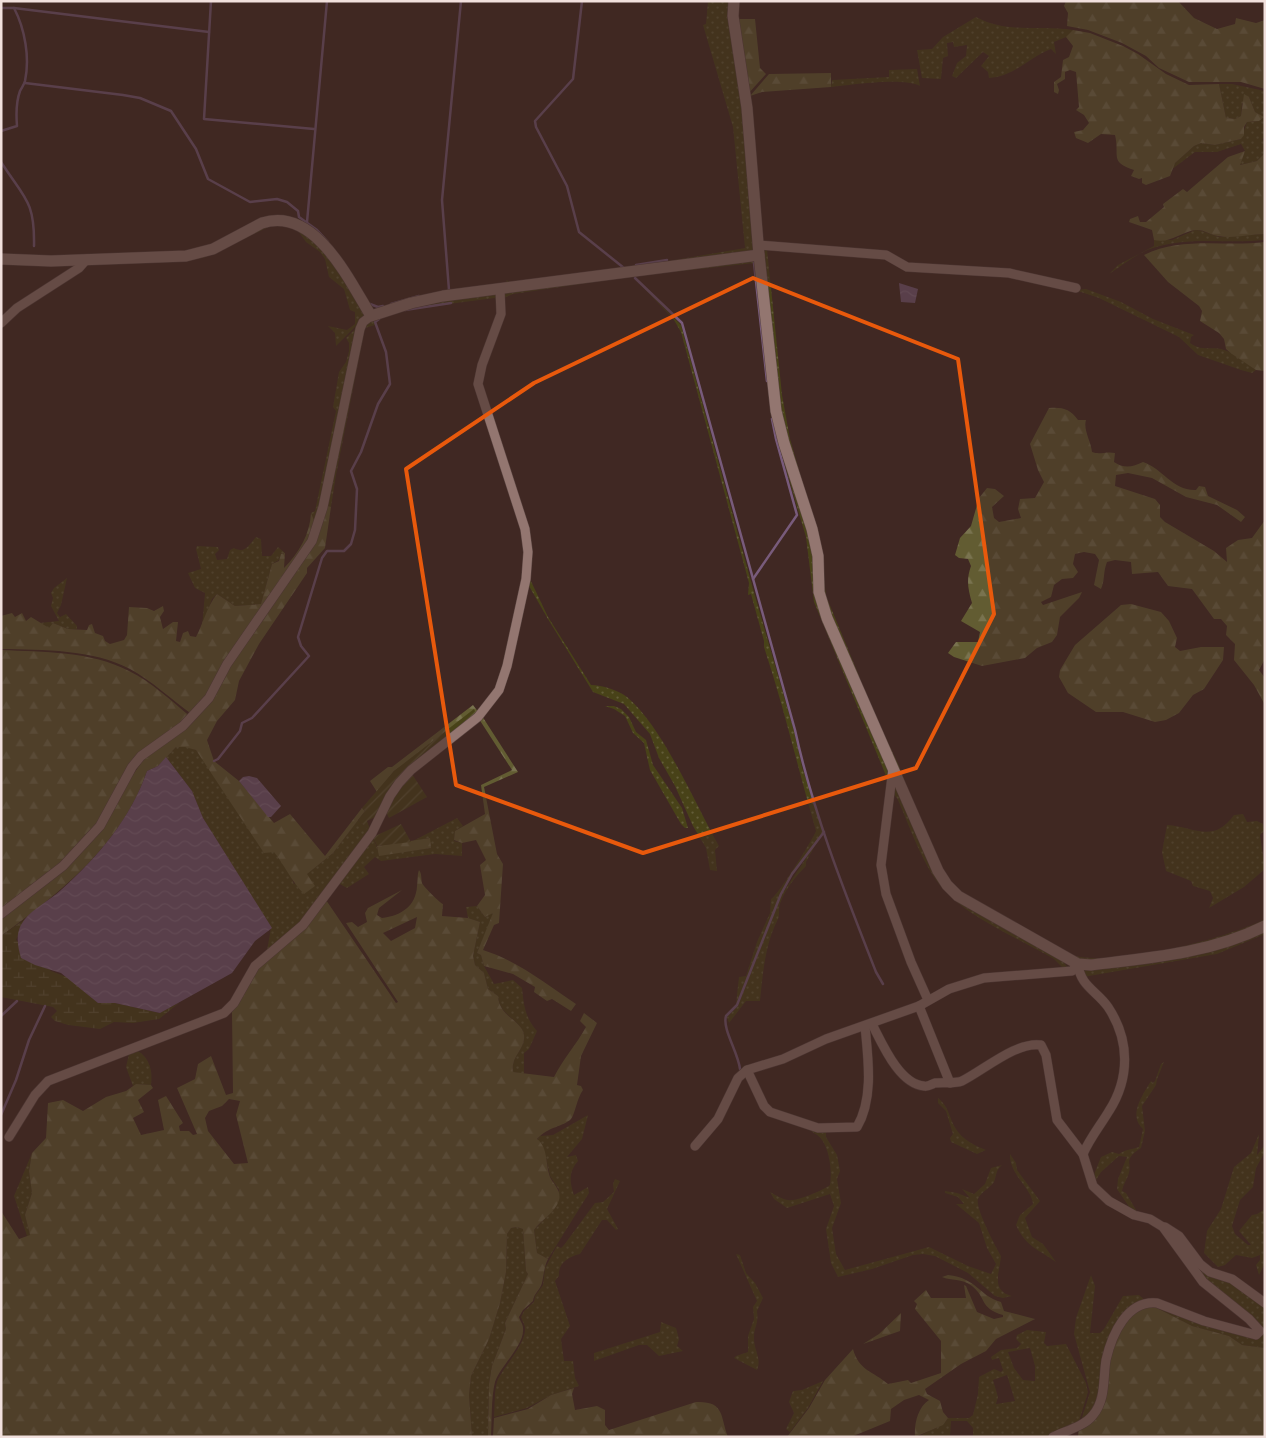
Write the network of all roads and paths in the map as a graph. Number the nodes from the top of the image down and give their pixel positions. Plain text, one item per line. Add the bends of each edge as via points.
1 (734, 1) edge
2 (758, 250) junction
3 (1, 259) edge
4 (87, 259) junction
5 (1076, 288) dead end
6 (500, 290) junction
7 (371, 316) junction
8 (1, 323) edge
9 (893, 768) junction
10 (1, 914) edge
11 (1265, 926) edge
12 (1078, 964) junction
13 (928, 1000) junction
14 (919, 1006) junction
15 (869, 1025) junction
16 (747, 1070) junction
17 (950, 1083) junction
18 (9, 1137) dead end
19 (696, 1146) dead end
20 (1082, 1154) junction
21 (1163, 1226) junction
22 (1265, 1303) edge
23 (1053, 1437) edge

1 - 2 street via 733,16 747,108
2 - 5 street via 886,255 907,267 1009,273
2 - 6 street
2 - 9 street via 776,411 812,529 818,556 819,592 827,618
3 - 4 street
4 - 7 street via 195,255 262,223 287,221 314,236 336,260
4 - 8 street
6 - 7 street via 435,298
6 - 18 street via 501,314 478,384 525,529 528,552 524,592 500,690 478,716 399,783 372,833 310,916 255,966 229,1010 48,1081 35,1095
7 - 10 street via 360,329 323,507 312,541 228,664 209,698 183,726 141,756 100,826 63,866
9 - 12 street via 947,885 973,906
9 - 13 street via 881,866 889,902
11 - 12 street via 1220,944 1182,953
12 - 13 street via 1072,971 984,978 949,989
12 - 20 street via 1079,975 1116,1019 1126,1056 1118,1096
13 - 14 street
14 - 15 street
14 - 17 street
15 - 16 street
15 - 16 street via 865,1106 857,1127 818,1128 770,1112
15 - 17 street via 905,1078 924,1086
16 - 19 street via 738,1078 718,1119
17 - 20 street via 960,1082 1026,1046 1042,1045 1056,1120
20 - 21 street via 1093,1186 1109,1201
21 - 22 street via 1179,1236 1210,1272 1238,1282
21 - 23 street via 1203,1282 1260,1331 1256,1335 1223,1327 1157,1303 1146,1302 1137,1306 1126,1315 1115,1334 1107,1359 1100,1406 1092,1417

